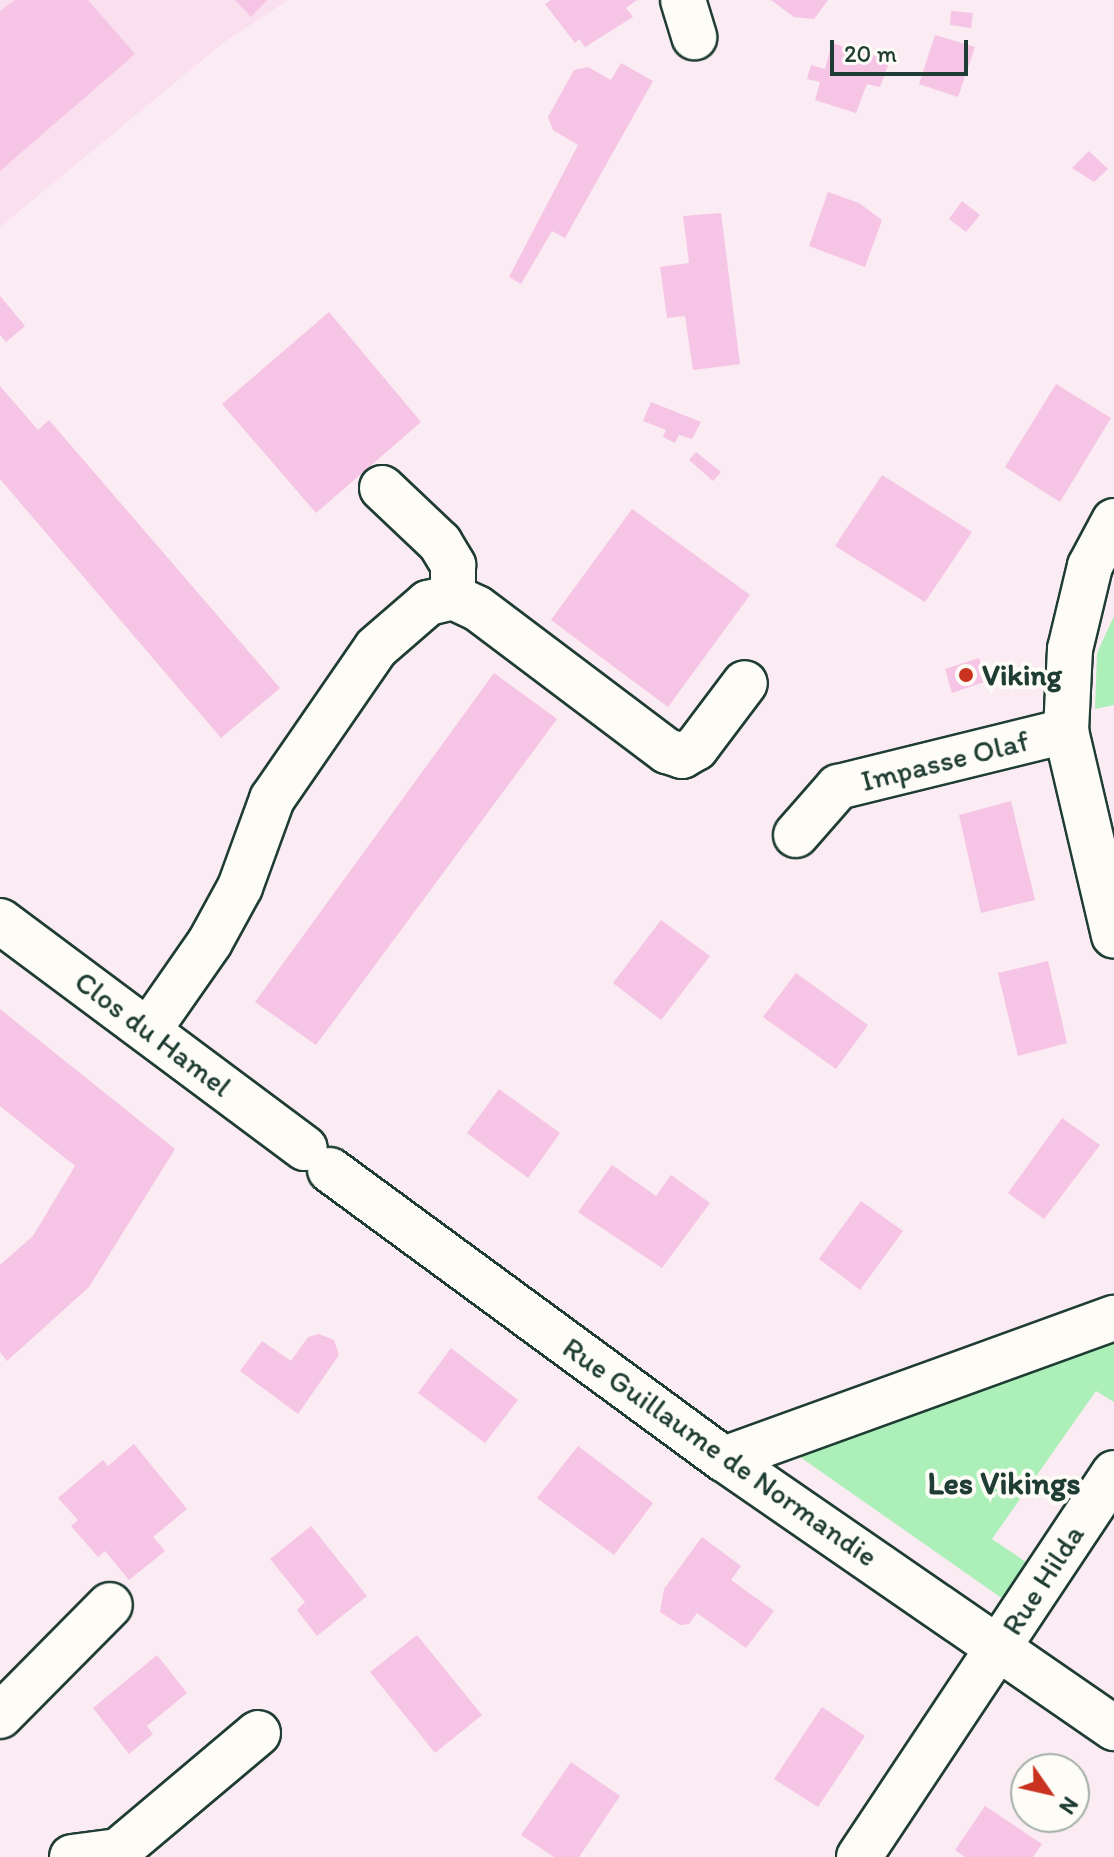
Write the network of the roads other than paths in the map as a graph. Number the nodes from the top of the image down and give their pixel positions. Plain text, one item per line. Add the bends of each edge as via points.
1 (382, 488) dead end
2 (1114, 521) edge
3 (453, 597) junction
4 (745, 683) dead end
5 (1066, 731) junction
6 (796, 835) dead end
7 (0, 921) edge
8 (1114, 935) edge
9 (148, 1031) junction
10 (317, 1159) joint
11 (1114, 1318) edge
12 (724, 1459) junction
13 (1114, 1473) edge
14 (110, 1605) dead end
15 (999, 1647) junction
16 (0, 1716) edge
17 (1114, 1728) edge
18 (258, 1733) dead end
19 (72, 1857) edge
20 (859, 1857) edge

1 - 3 street via 440,543 453,565
2 - 5 street via 1090,566 1070,649
3 - 4 street via 477,608 667,751 682,756 696,748
3 - 9 street via 428,603 376,648 272,799 232,901
5 - 6 street, Impasse Olaf via 838,787
5 - 8 street
7 - 9 street, Clos du Hamel
9 - 10 street, Clos du Hamel
10 - 12 street, Rue Guillaume de Normandie
11 - 12 street
12 - 15 street, Rue Guillaume de Normandie
13 - 15 street, Rue Hilda
14 - 16 street
15 - 17 street, Rue Guillaume de Normandie
15 - 20 street, Rue Hilda
18 - 19 street via 118,1851

